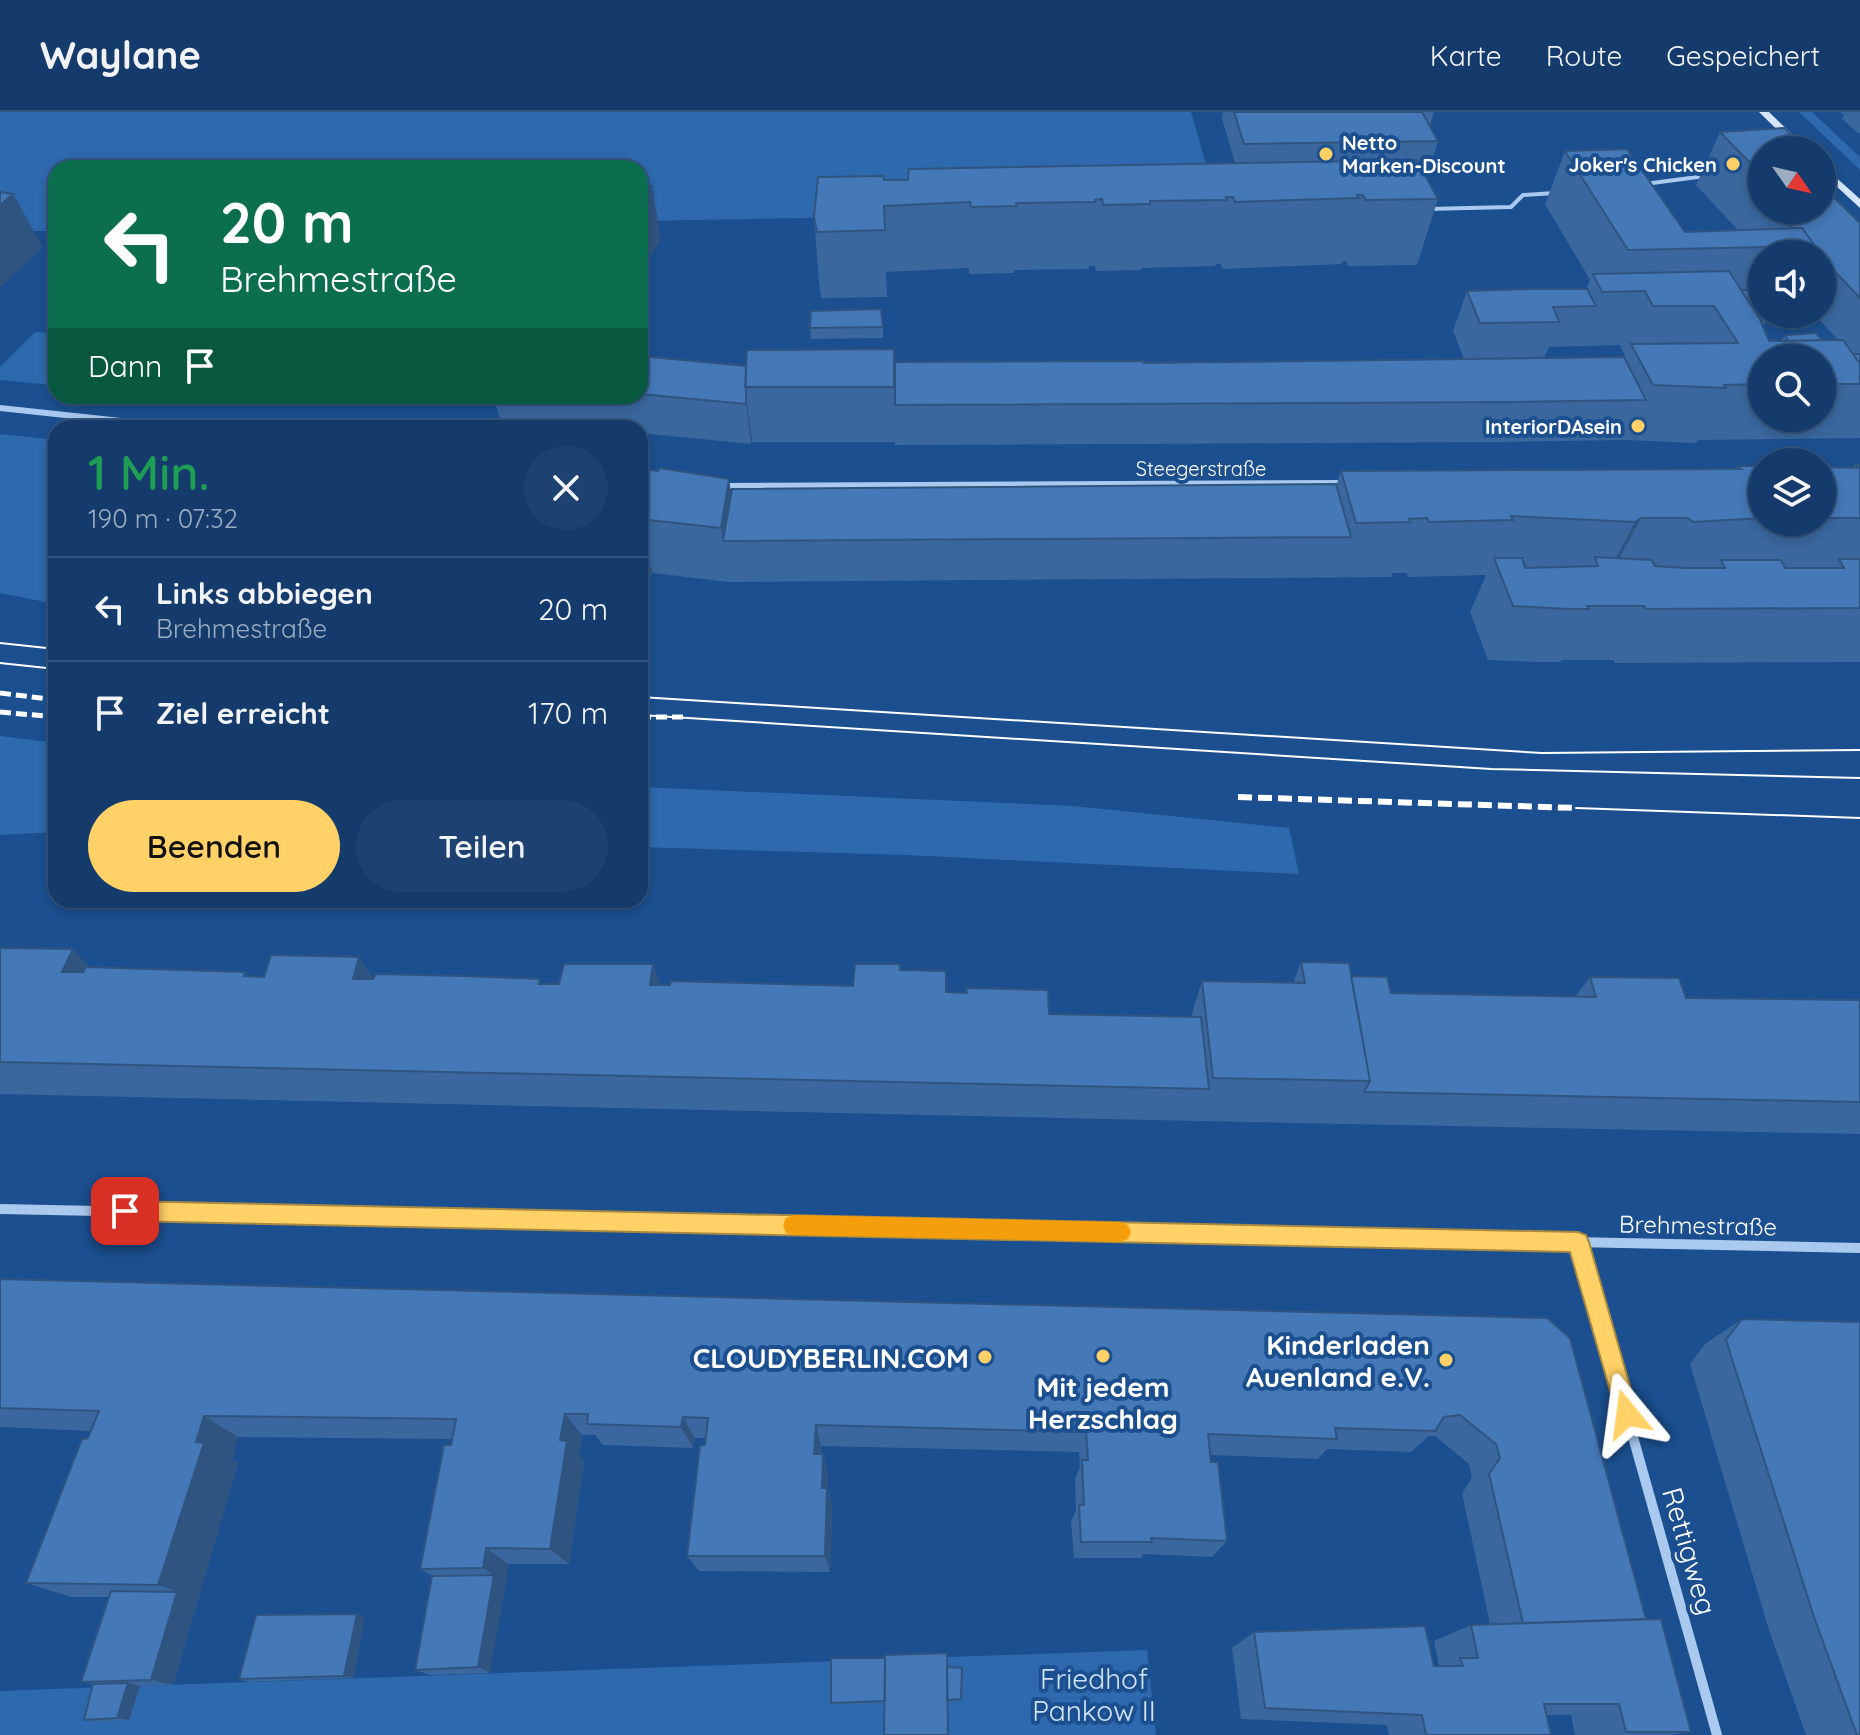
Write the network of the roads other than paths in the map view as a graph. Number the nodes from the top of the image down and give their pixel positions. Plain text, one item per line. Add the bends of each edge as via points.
1 (1764, 112) edge
2 (1789, 136) edge
3 (1718, 175) dead end
4 (1836, 182) edge
5 (1644, 185) edge
6 (1566, 193) dead end
7 (1860, 205) edge
8 (1416, 209) edge
9 (0, 408) edge
10 (112, 420) edge
11 (1352, 483) edge
12 (710, 484) edge
13 (0, 1209) edge
14 (1578, 1242) junction
15 (1860, 1248) edge
16 (1717, 1735) edge

1 - 2 main road
3 - 5 lane
4 - 7 main road
6 - 8 lane via 1523,195 1511,207
9 - 10 street
11 - 12 street, Steegerstraße
13 - 14 street, Brehmestraße
14 - 15 street, Brehmestraße
14 - 16 street, Rettigweg

